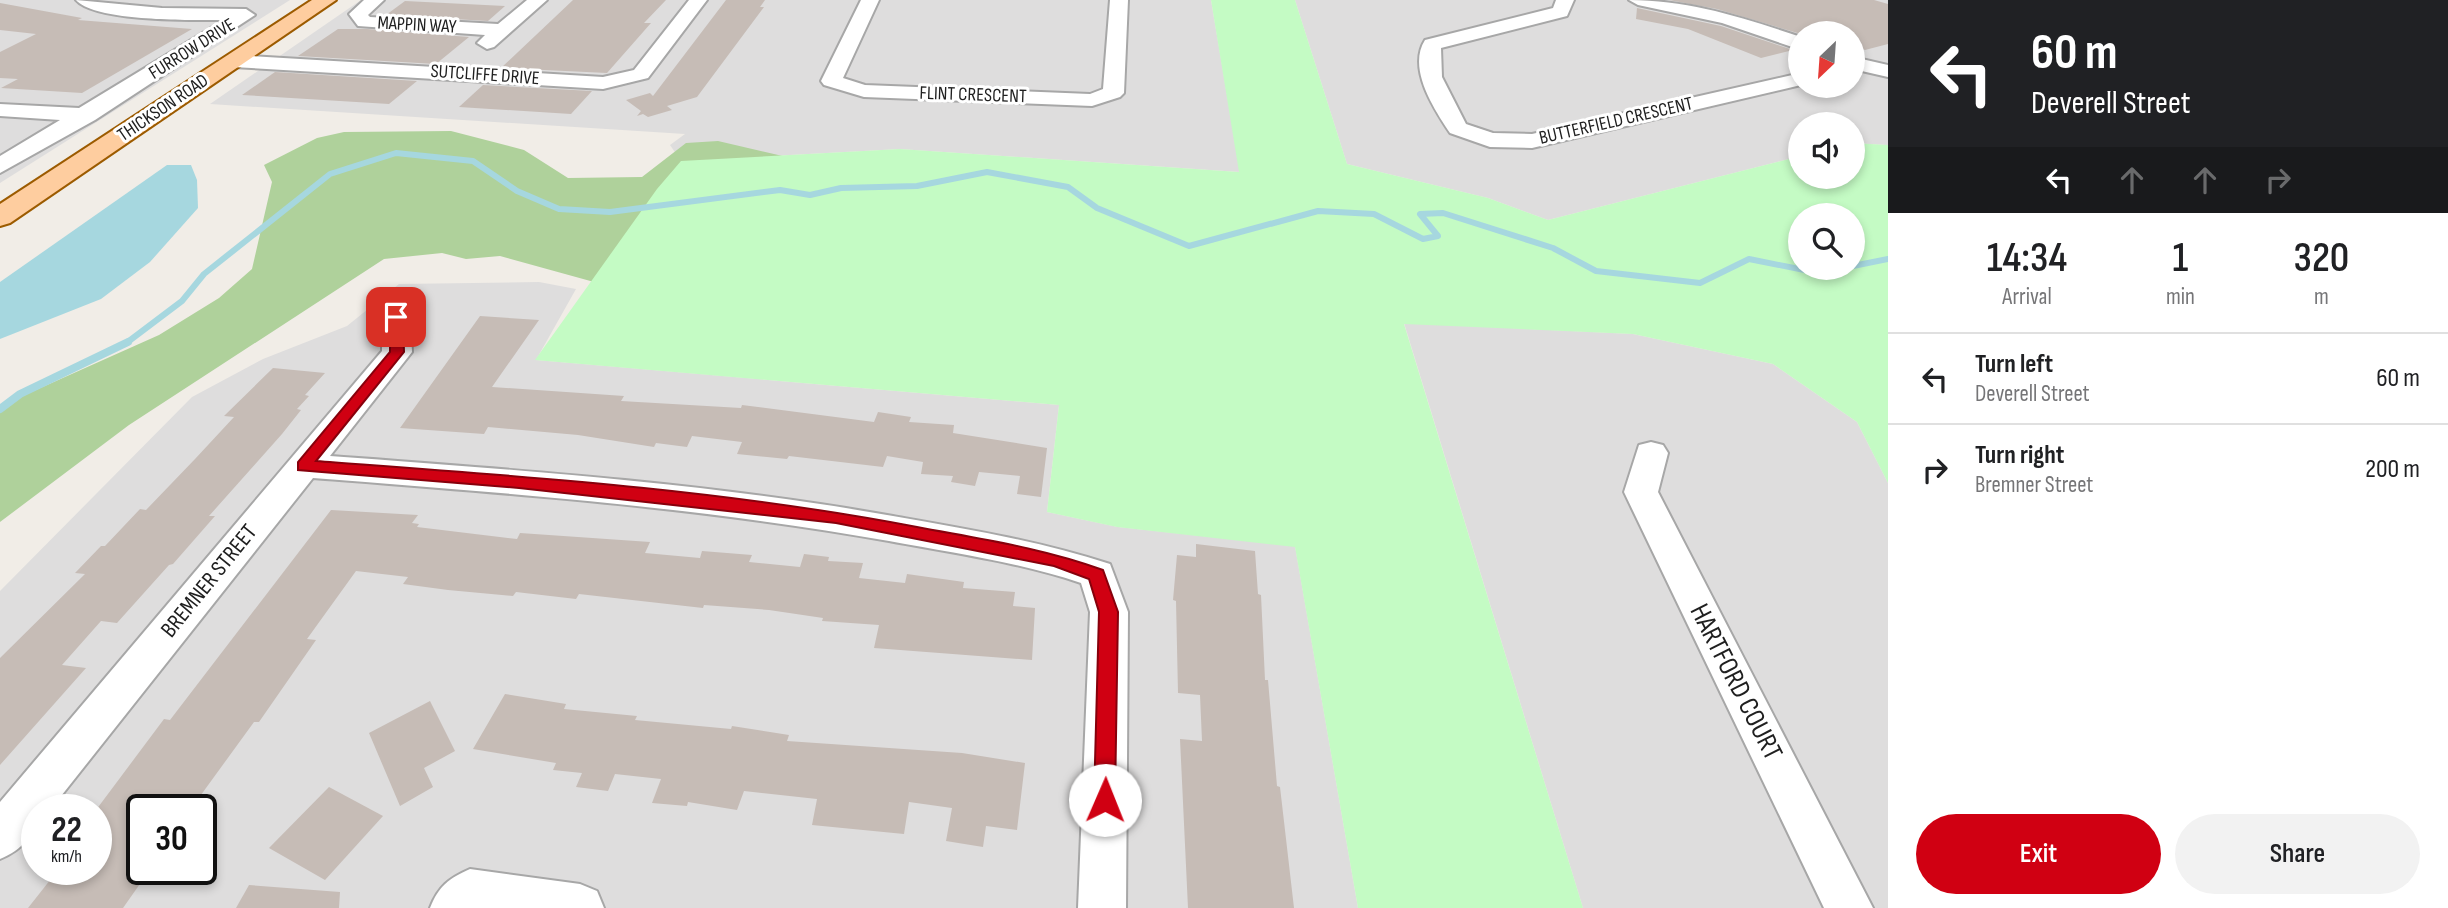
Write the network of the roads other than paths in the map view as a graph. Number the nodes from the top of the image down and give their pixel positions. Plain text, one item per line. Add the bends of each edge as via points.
1 (85, 0) edge
2 (180, 0) edge
3 (326, 0) edge
4 (375, 0) edge
5 (538, 0) edge
6 (698, 0) edge
7 (870, 0) edge
8 (1119, 0) edge
9 (1565, 0) edge
10 (1638, 0) edge
11 (159, 11) junction
12 (503, 30) junction
13 (1788, 39) edge
14 (233, 61) junction
15 (1866, 67) edge
16 (1888, 71) edge
17 (453, 72) junction
18 (1788, 82) edge
19 (0, 110) edge
20 (87, 115) junction
21 (0, 166) edge
22 (0, 217) edge
23 (396, 317) dead end
24 (1651, 453) dead end
25 (303, 466) junction
26 (0, 836) edge
27 (454, 908) edge
28 (580, 908) edge
29 (1102, 908) edge
30 (1849, 908) edge

1 - 11 street, FURROW DRIVE via 93,5
2 - 11 street
3 - 14 main road, THICKSON ROAD
4 - 12 street, MAPPIN WAY via 358,14 365,22
5 - 12 street
6 - 17 street, SUTCLIFFE DRIVE via 641,74 603,83
7 - 8 street, FLINT CRESCENT via 831,81 864,91 1092,100 1112,93
9 - 18 street, BUTTERFIELD CRESCENT via 1561,12 1432,44 1427,57 1430,67 1458,128 1490,140 1532,141
10 - 13 street via 1727,18
11 - 20 street, FURROW DRIVE via 246,15
12 - 17 street
14 - 17 street, SUTCLIFFE DRIVE
14 - 22 main road, THICKSON ROAD
15 - 16 street
19 - 20 street
20 - 21 street, FURROW DRIVE
23 - 25 street, BREMNER STREET via 397,352
24 - 30 street, HARTFORD COURT via 1641,492
25 - 26 street, BREMNER STREET
25 - 29 street via 519,482 836,517 1056,560 1097,574 1109,612
27 - 28 street via 470,893

